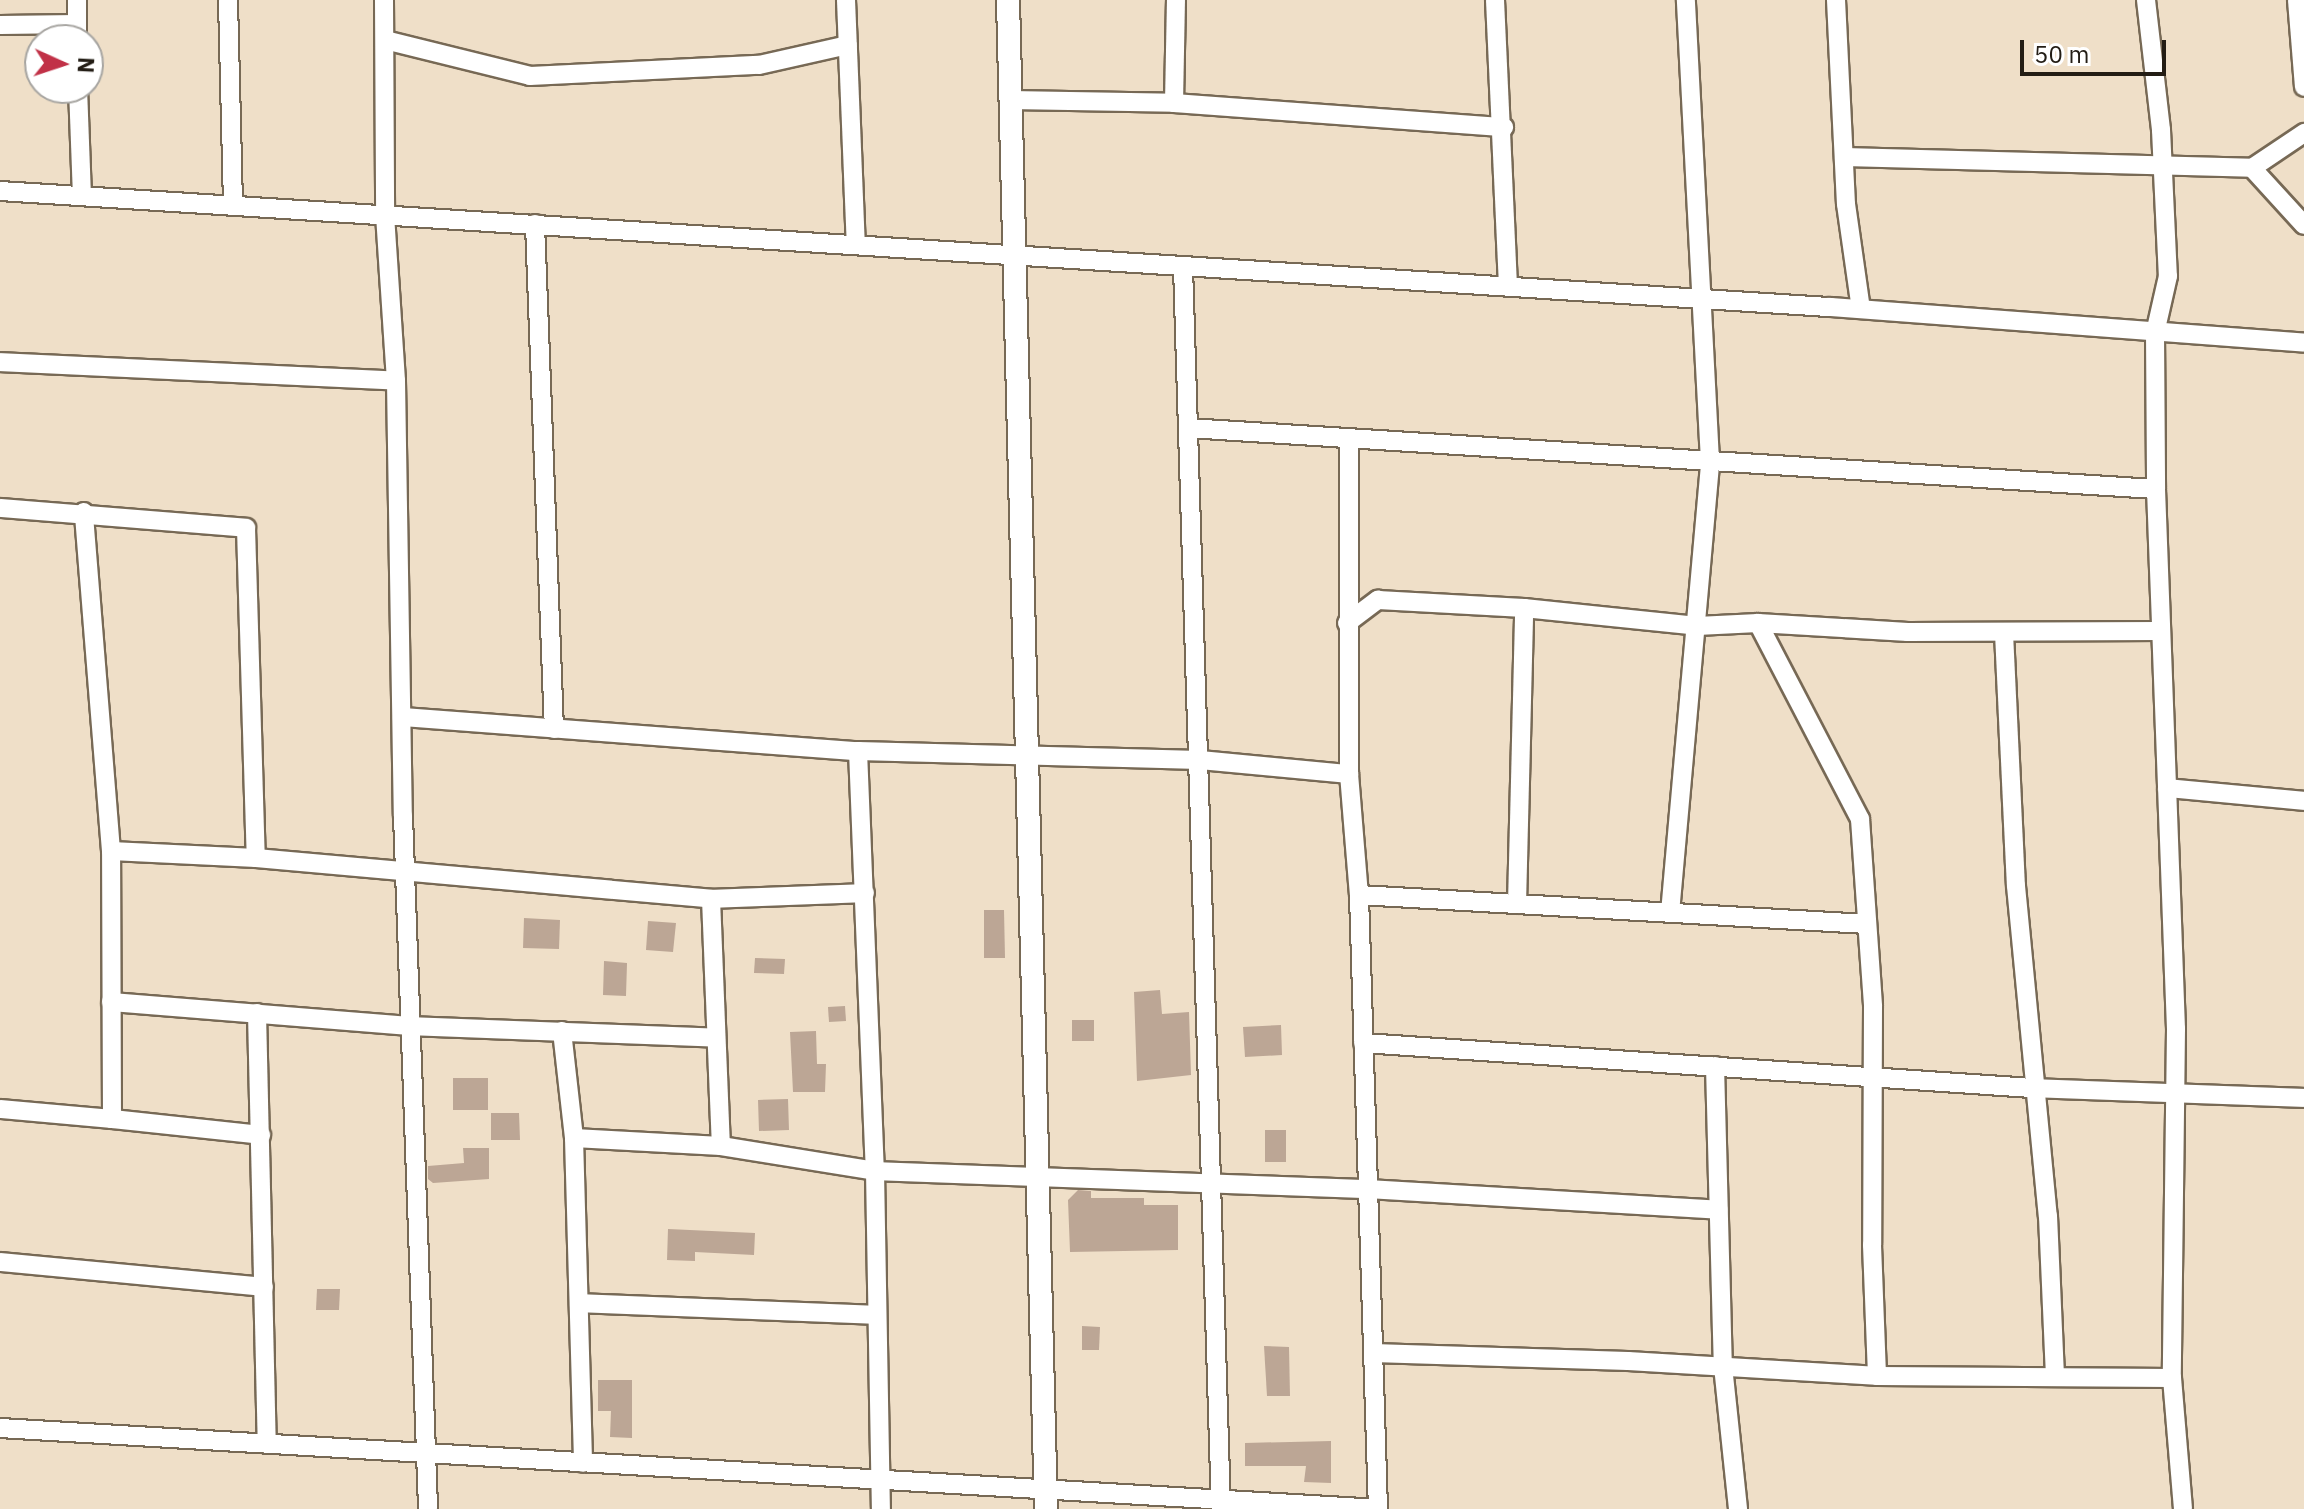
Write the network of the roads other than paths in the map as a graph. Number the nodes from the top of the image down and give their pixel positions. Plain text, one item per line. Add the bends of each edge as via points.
1 (77, 0) edge
2 (228, 0) edge
3 (384, 0) edge
4 (846, 0) edge
5 (1008, 0) edge
6 (1176, 0) edge
7 (1495, 0) edge
8 (1686, 0) edge
9 (1836, 0) edge
10 (2146, 0) edge
11 (2297, 0) edge
12 (77, 24) edge
13 (0, 25) edge
14 (24, 27) edge
15 (385, 40) junction
16 (848, 45) junction
17 (2304, 87) edge
18 (1010, 100) junction
19 (1174, 103) junction
20 (79, 104) edge
21 (1504, 127) junction
22 (2304, 133) edge
23 (1844, 157) junction
24 (2163, 163) junction
25 (2252, 168) junction
26 (0, 191) edge
27 (82, 196) junction
28 (233, 206) junction
29 (385, 215) junction
30 (535, 224) junction
31 (2304, 225) edge
32 (856, 245) junction
33 (1014, 257) junction
34 (1183, 266) junction
35 (1508, 287) junction
36 (1701, 300) junction
37 (1861, 309) junction
38 (2155, 333) junction
39 (2304, 343) edge
40 (0, 362) edge
41 (396, 381) junction
42 (1188, 428) junction
43 (1349, 438) junction
44 (1710, 461) junction
45 (2156, 489) junction
46 (0, 508) edge
47 (84, 512) junction
48 (1524, 608) junction
49 (1347, 623) junction
50 (1758, 623) junction
51 (1697, 626) junction
52 (2160, 631) junction
53 (2004, 633) junction
54 (402, 717) junction
55 (554, 729) junction
56 (858, 751) junction
57 (1026, 753) junction
58 (1200, 760) junction
59 (1349, 774) junction
60 (2167, 788) junction
61 (2304, 801) edge
62 (111, 851) junction
63 (256, 858) junction
64 (406, 871) junction
65 (865, 893) junction
66 (1359, 895) junction
67 (711, 899) junction
68 (1517, 904) junction
69 (1670, 913) junction
70 (1866, 924) junction
71 (111, 1002) junction
72 (257, 1013) junction
73 (410, 1026) junction
74 (562, 1031) junction
75 (716, 1038) junction
76 (1363, 1043) junction
77 (1715, 1066) junction
78 (1873, 1078) junction
79 (2032, 1088) junction
80 (2173, 1090) junction
81 (2304, 1098) edge
82 (0, 1109) edge
83 (112, 1119) junction
84 (261, 1135) junction
85 (574, 1138) junction
86 (721, 1146) junction
87 (875, 1171) junction
88 (1037, 1175) junction
89 (1211, 1183) junction
90 (1368, 1189) junction
91 (1718, 1210) junction
92 (0, 1262) edge
93 (264, 1287) junction
94 (579, 1303) junction
95 (877, 1315) junction
96 (1373, 1353) junction
97 (1723, 1366) junction
98 (2055, 1375) junction
99 (1877, 1376) junction
100 (2172, 1378) junction
101 (0, 1428) edge
102 (267, 1444) junction
103 (426, 1453) junction
104 (583, 1463) junction
105 (880, 1481) junction
106 (1045, 1500) edge
107 (1221, 1505) edge
108 (428, 1509) edge
109 (881, 1509) edge
110 (1378, 1509) edge
111 (1738, 1509) edge
112 (2183, 1509) edge

1 - 12 street
2 - 28 street
3 - 15 street
4 - 16 street
5 - 18 street
6 - 19 street
7 - 21 street
8 - 36 street
9 - 23 street
10 - 24 street
11 - 17 street
13 - 14 street
15 - 16 street via 530,76 759,65
15 - 29 street
16 - 32 street
18 - 19 street
18 - 33 street
19 - 21 street
20 - 27 street
21 - 35 street
22 - 25 street
23 - 24 street
23 - 37 street
24 - 25 street
24 - 38 street via 2168,276
25 - 31 street
26 - 27 street
27 - 28 street
28 - 29 street
29 - 30 street
29 - 41 street
30 - 32 street
30 - 55 street
32 - 33 street
33 - 34 street
33 - 57 street
34 - 35 street
34 - 42 street
35 - 36 street
36 - 37 street
36 - 44 street
37 - 38 street
38 - 39 street
38 - 45 street
40 - 41 street
41 - 54 street
42 - 43 street
42 - 58 street
43 - 44 street
43 - 49 street
44 - 45 street
44 - 51 street
45 - 52 street
46 - 47 street
47 - 62 street
47 - 63 street via 246,528
48 - 49 street via 1378,600
48 - 51 street
48 - 68 street
49 - 59 street
50 - 51 street
50 - 53 street
50 - 70 street via 1856,806
51 - 69 street
52 - 53 street
52 - 60 street
53 - 79 street
54 - 55 street
54 - 64 street
55 - 56 street
56 - 57 street
56 - 65 street
57 - 58 street
57 - 88 street
58 - 59 street
58 - 89 street
59 - 66 street
60 - 61 street
60 - 80 street via 2176,1029
62 - 63 street
62 - 71 street
63 - 64 street
64 - 67 street
64 - 73 street
65 - 67 street
65 - 87 street
66 - 68 street
66 - 76 street
67 - 75 street
68 - 69 street
69 - 70 street
70 - 78 street
71 - 72 street
71 - 83 street
72 - 73 street
72 - 84 street
73 - 74 street
73 - 103 street
74 - 75 street
74 - 85 street
75 - 86 street
76 - 77 street
76 - 90 street
77 - 78 street
77 - 91 street
78 - 79 street
78 - 99 street
79 - 80 street
79 - 98 street via 2048,1216
80 - 81 street
80 - 100 street
82 - 83 street
83 - 84 street
84 - 93 street
85 - 86 street
85 - 94 street
86 - 87 street
87 - 88 street
87 - 95 street
88 - 89 street
88 - 106 street
89 - 90 street
89 - 107 street
90 - 91 street
90 - 96 street
91 - 97 street
92 - 93 street
93 - 102 street
94 - 95 street
94 - 104 street
95 - 105 street
96 - 97 street
96 - 110 street
97 - 99 street
97 - 111 street
98 - 99 street
98 - 100 street
100 - 112 street
101 - 102 street
102 - 103 street
103 - 104 street
103 - 108 street
104 - 105 street
105 - 106 street
105 - 109 street
106 - 107 street
107 - 110 street

